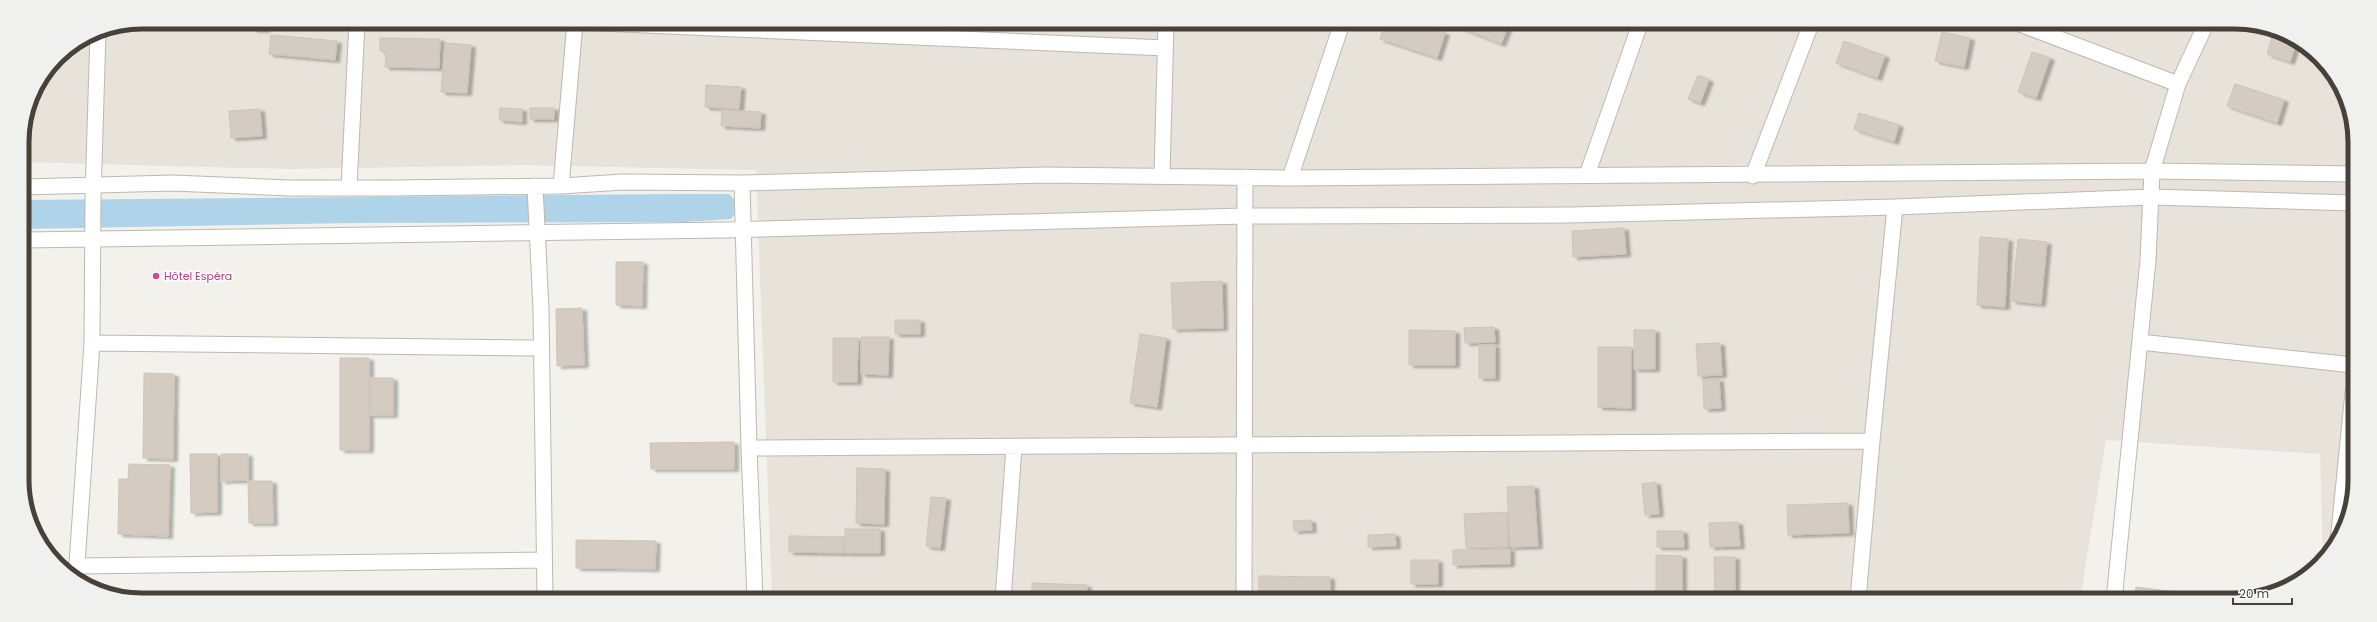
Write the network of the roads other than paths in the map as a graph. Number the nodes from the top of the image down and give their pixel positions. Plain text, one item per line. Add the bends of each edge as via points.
1 (357, 29) edge
2 (574, 29) edge
3 (736, 29) edge
4 (1166, 29) edge
5 (1340, 29) edge
6 (1638, 29) edge
7 (1809, 29) edge
8 (2047, 29) edge
9 (2204, 29) edge
10 (98, 39) edge
11 (1165, 48) junction
12 (2178, 84) junction
13 (2152, 171) junction
14 (2348, 174) edge
15 (1162, 175) junction
16 (1587, 175) junction
17 (1753, 176) junction
18 (1245, 177) junction
19 (1290, 178) junction
20 (742, 183) junction
21 (561, 186) junction
22 (29, 187) edge
23 (349, 188) junction
24 (535, 190) junction
25 (93, 192) junction
26 (2151, 197) junction
27 (2348, 203) edge
28 (1895, 207) junction
29 (1243, 216) junction
30 (536, 229) junction
31 (744, 229) junction
32 (93, 236) junction
33 (29, 240) edge
34 (2140, 342) junction
35 (92, 343) junction
36 (541, 348) junction
37 (2348, 364) edge
38 (1872, 441) junction
39 (2348, 442) edge
40 (1245, 446) junction
41 (1014, 447) junction
42 (749, 448) junction
43 (2340, 520) edge
44 (544, 560) junction
45 (76, 573) edge
46 (77, 573) edge
47 (545, 593) edge
48 (755, 593) edge
49 (1003, 593) edge
50 (1244, 593) edge
51 (1859, 593) edge
52 (2115, 593) edge

1 - 23 street
2 - 21 street
3 - 11 street
4 - 11 street
5 - 19 street
6 - 16 street
7 - 17 street
8 - 12 street
9 - 12 street
10 - 25 street
11 - 15 street
12 - 13 street
13 - 14 street
13 - 17 street
13 - 26 street
15 - 18 street
15 - 20 street
16 - 17 street
16 - 19 street
18 - 19 street
18 - 29 street
20 - 21 street via 623,182
20 - 31 street
21 - 24 street
22 - 25 street
23 - 24 street
23 - 25 street via 227,187 173,183
24 - 30 street
25 - 32 street
26 - 27 street
26 - 28 street
26 - 34 street
28 - 29 street via 1578,215
28 - 38 street
29 - 31 street
29 - 40 street
30 - 31 street
30 - 32 street via 317,235
30 - 36 street
31 - 42 street
32 - 33 street
32 - 35 street
34 - 37 street
34 - 52 street
35 - 36 street
35 - 45 street
36 - 44 street
38 - 40 street
38 - 51 street
39 - 43 street
40 - 41 street
40 - 50 street
41 - 42 street
41 - 49 street
42 - 48 street
44 - 46 street
44 - 47 street

